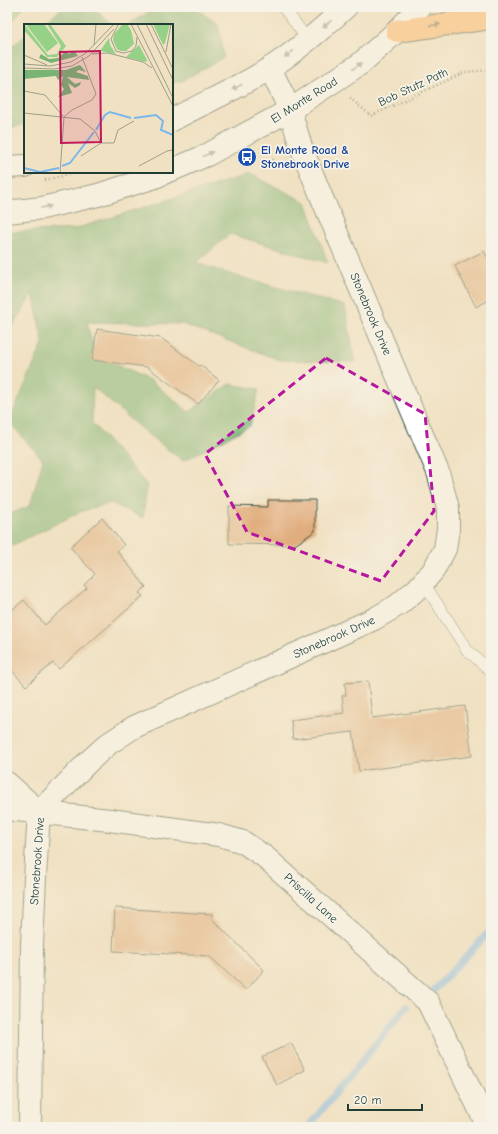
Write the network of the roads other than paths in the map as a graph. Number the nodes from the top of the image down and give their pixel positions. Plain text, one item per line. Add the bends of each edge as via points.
1 (284, 7) edge
2 (346, 7) edge
3 (420, 7) edge
4 (491, 18) edge
5 (396, 31) junction
6 (308, 40) junction
7 (270, 68) junction
8 (290, 110) junction
9 (173, 120) edge
10 (24, 166) edge
11 (7, 167) edge
12 (173, 170) edge
13 (164, 173) edge
14 (7, 212) edge
15 (423, 582) junction
16 (491, 671) edge
17 (7, 783) edge
18 (7, 809) edge
19 (39, 812) junction
20 (30, 1127) edge
21 (488, 1127) edge

1 - 6 lane
2 -> 6 street
3 - 5 street, El Monte Road
5 -> 4 highway
8 -> 5 street, El Monte Road via 360,64
6 -> 7 street
7 - 8 street, Stonebrook Drive
7 -> 9 street
12 -> 8 street, El Monte Road via 207,155
8 - 15 street, Stonebrook Drive via 301,147 438,472 448,508 448,529 445,549
10 - 11 street
14 -> 13 street via 42,208 98,195
15 - 16 lane via 467,650
15 - 19 street, Stonebrook Drive via 398,605 374,619 134,727 108,744
17 - 19 street
18 - 19 street, Priscilla Lane
19 - 20 street, Stonebrook Drive via 34,878
19 - 21 street, Priscilla Lane via 219,835 243,842 265,857 428,1002

